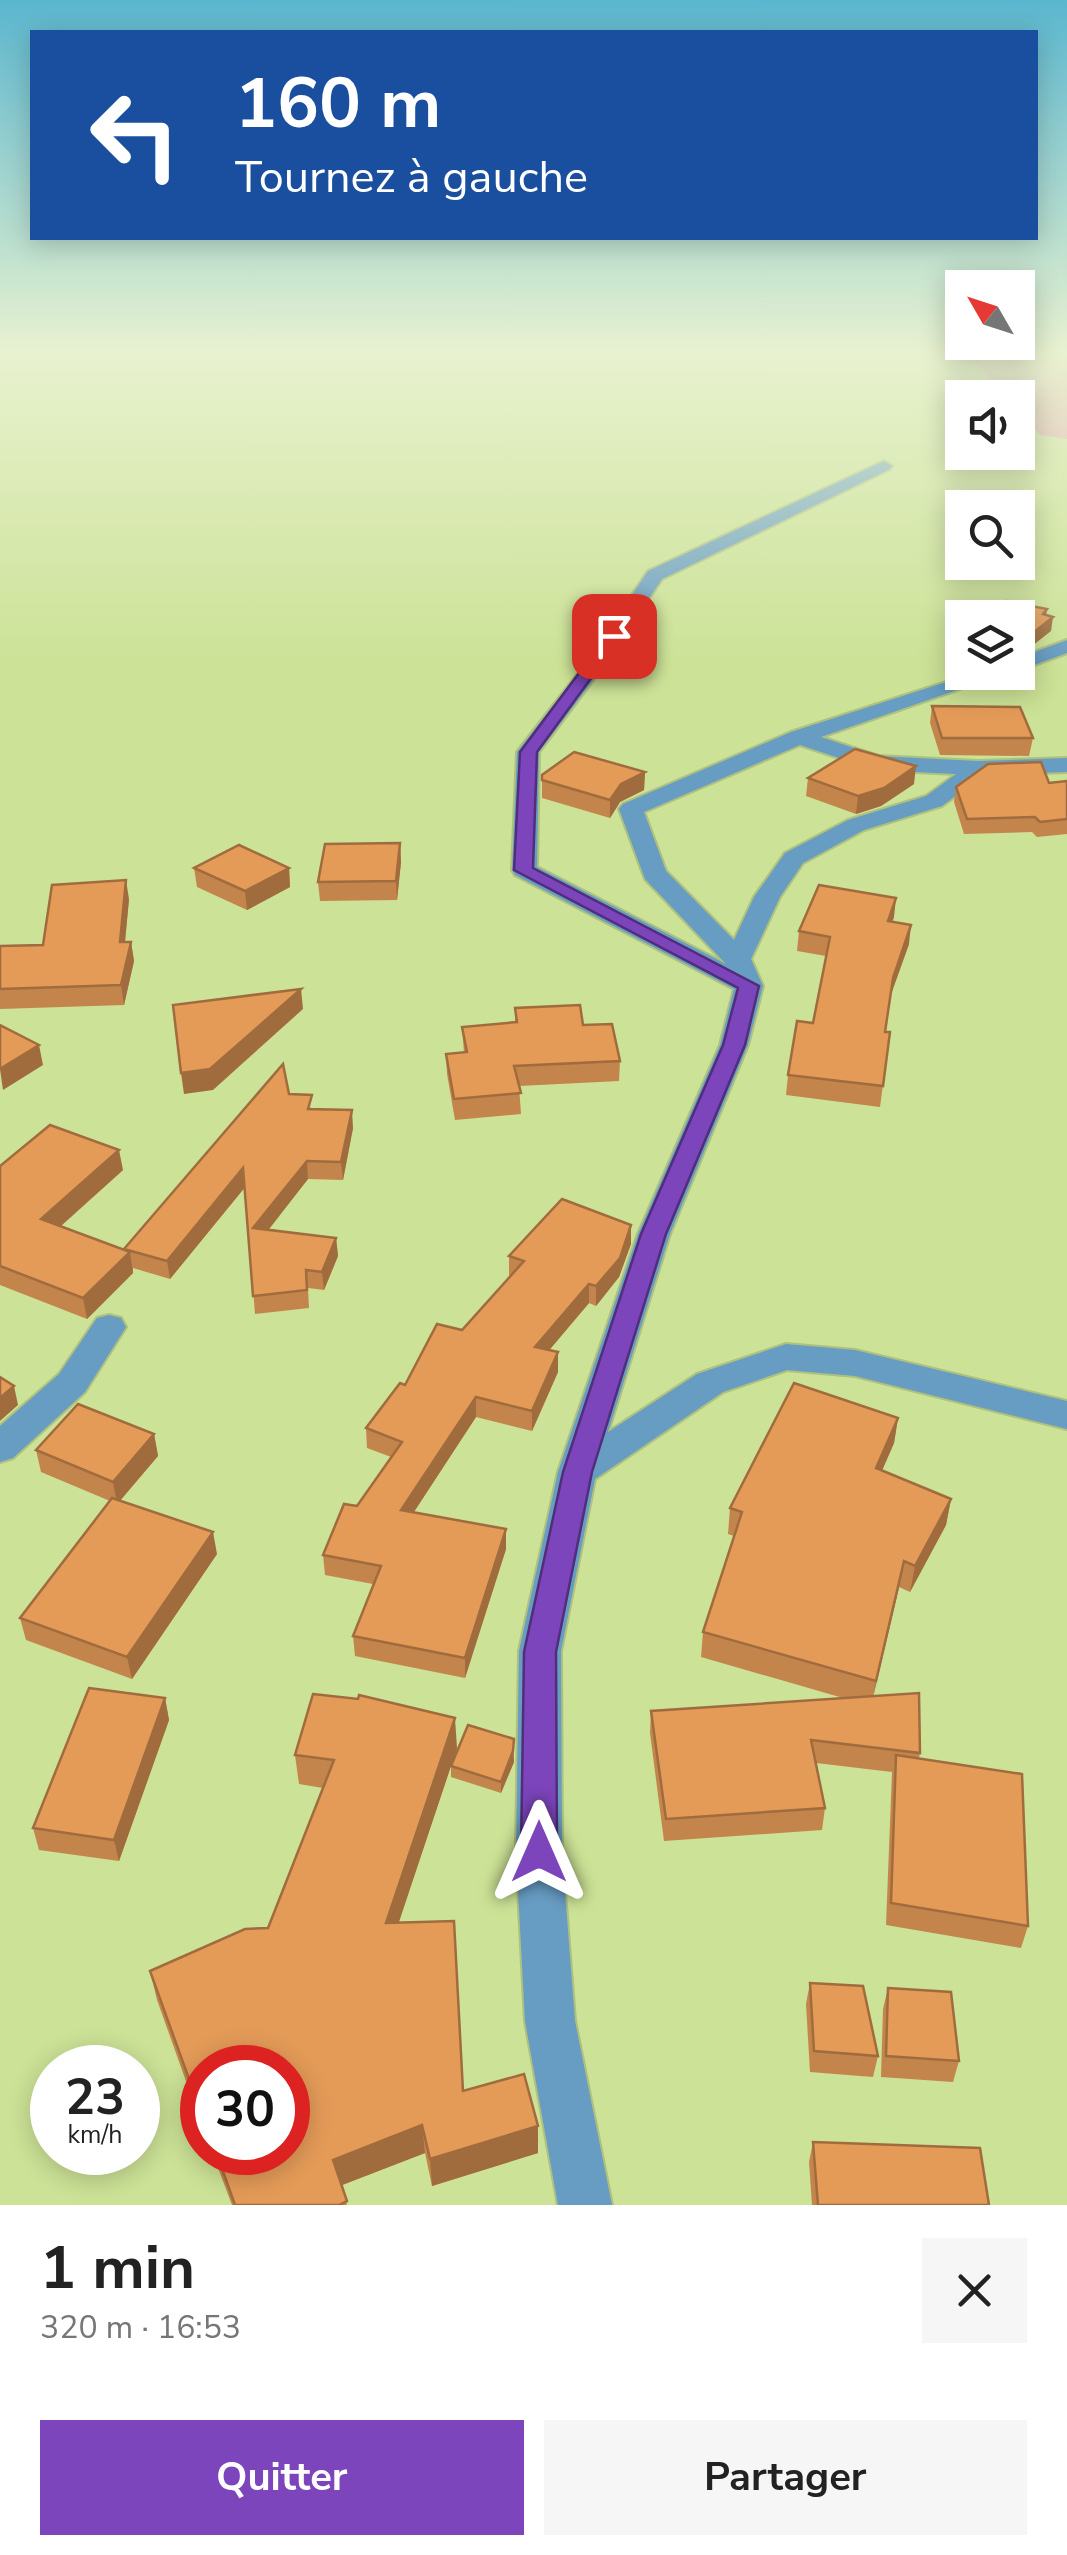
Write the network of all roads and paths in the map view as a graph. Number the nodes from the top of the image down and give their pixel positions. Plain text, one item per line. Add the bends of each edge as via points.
1 (884, 466) dead end
2 (1067, 646) edge
3 (1035, 658) edge
4 (945, 690) edge
5 (799, 737) junction
6 (1067, 764) edge
7 (978, 768) junction
8 (743, 972) junction
9 (109, 1327) dead end
10 (1067, 1415) edge
11 (0, 1448) edge
12 (577, 1472) junction
13 (585, 2205) edge

1 - 8 street via 655,574 528,752 524,870
2 - 3 street
4 - 5 street
5 - 7 street via 875,763
5 - 8 street via 632,810 654,874
6 - 7 street
7 - 8 street via 934,801 856,824 794,858 767,897
8 - 12 street via 734,1045 654,1234
9 - 11 street via 72,1383
10 - 12 street via 855,1363 786,1357 710,1383
12 - 13 street via 540,1652 539,1852 550,2021

